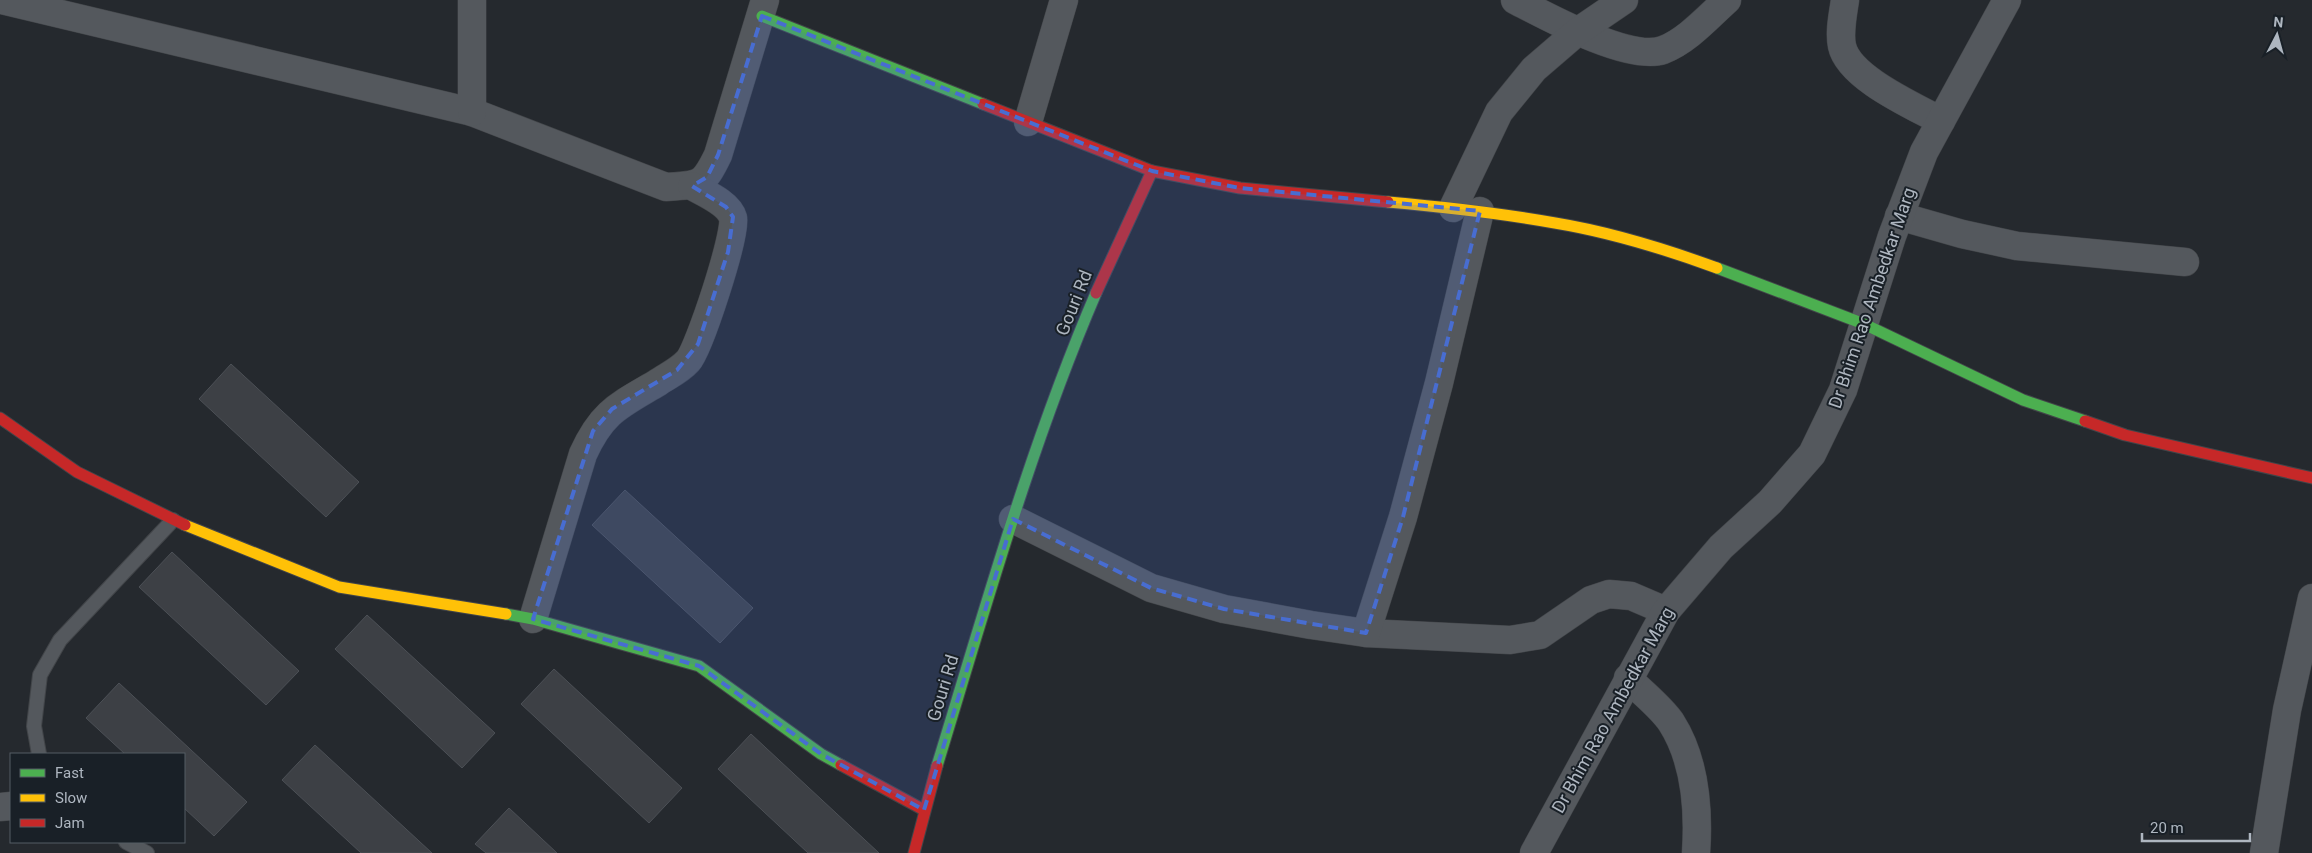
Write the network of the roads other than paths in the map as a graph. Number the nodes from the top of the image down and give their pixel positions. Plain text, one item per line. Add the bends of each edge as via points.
1 (2, 0) edge
2 (472, 0) edge
3 (1064, 0) edge
4 (1515, 0) edge
5 (1624, 0) edge
6 (1727, 0) edge
7 (1845, 0) edge
8 (2007, 0) edge
9 (763, 8) edge
10 (1577, 32) junction
11 (472, 112) junction
12 (1941, 121) junction
13 (1028, 122) junction
14 (1152, 171) junction
15 (692, 186) junction
16 (1467, 209) junction
17 (1899, 216) junction
18 (2185, 262) dead end
19 (1864, 324) junction
20 (0, 418) edge
21 (2312, 478) edge
22 (1013, 519) junction
23 (173, 520) junction
24 (2312, 598) edge
25 (1666, 611) junction
26 (533, 619) junction
27 (1366, 633) junction
28 (1628, 678) junction
29 (39, 753) edge
30 (924, 810) junction
31 (128, 843) edge
32 (147, 853) edge
33 (914, 853) edge
34 (1534, 853) edge
35 (1696, 853) edge
36 (2264, 853) edge

1 - 11 street
2 - 11 street
3 - 13 street
4 - 10 street
5 - 10 street
6 - 10 street via 1682,38 1662,50 1644,51 1618,46
7 - 12 street via 1842,46 1850,64 1864,77
8 - 12 street, Dr Bhim Rao Ambedkar Marg
9 - 13 street
9 - 15 street via 718,155 707,177
10 - 16 street via 1534,69 1499,112
11 - 15 street via 666,187
12 - 17 street, Dr Bhim Rao Ambedkar Marg via 1924,152
13 - 14 street
14 - 16 street via 1240,188
14 - 22 street, Gouri Rd via 1092,302 1049,410
15 - 26 street via 726,207 733,217 728,252 698,344 689,360 678,370 612,409 593,431 583,454
16 - 19 street via 1557,223 1667,250
16 - 27 street via 1439,383 1406,507
17 - 18 street via 2017,246
17 - 19 street, Dr Bhim Rao Ambedkar Marg
19 - 21 street via 2033,404 2125,435
19 - 25 street, Dr Bhim Rao Ambedkar Marg via 1843,390 1812,454 1770,502 1721,547
20 - 23 street via 76,472
22 - 27 street via 1151,588 1224,609
22 - 30 street, Gouri Rd
23 - 26 street via 339,587
23 - 29 lane via 60,640 40,675 34,726
24 - 36 street via 2287,710
25 - 27 street via 1631,596 1609,594 1591,600 1540,636 1510,640
25 - 28 street, Dr Bhim Rao Ambedkar Marg
26 - 30 street via 699,666 821,754
28 - 34 street, Dr Bhim Rao Ambedkar Marg
28 - 35 street via 1670,722 1683,748 1694,783 1698,826
30 - 33 street, Gouri Rd
31 - 32 lane

